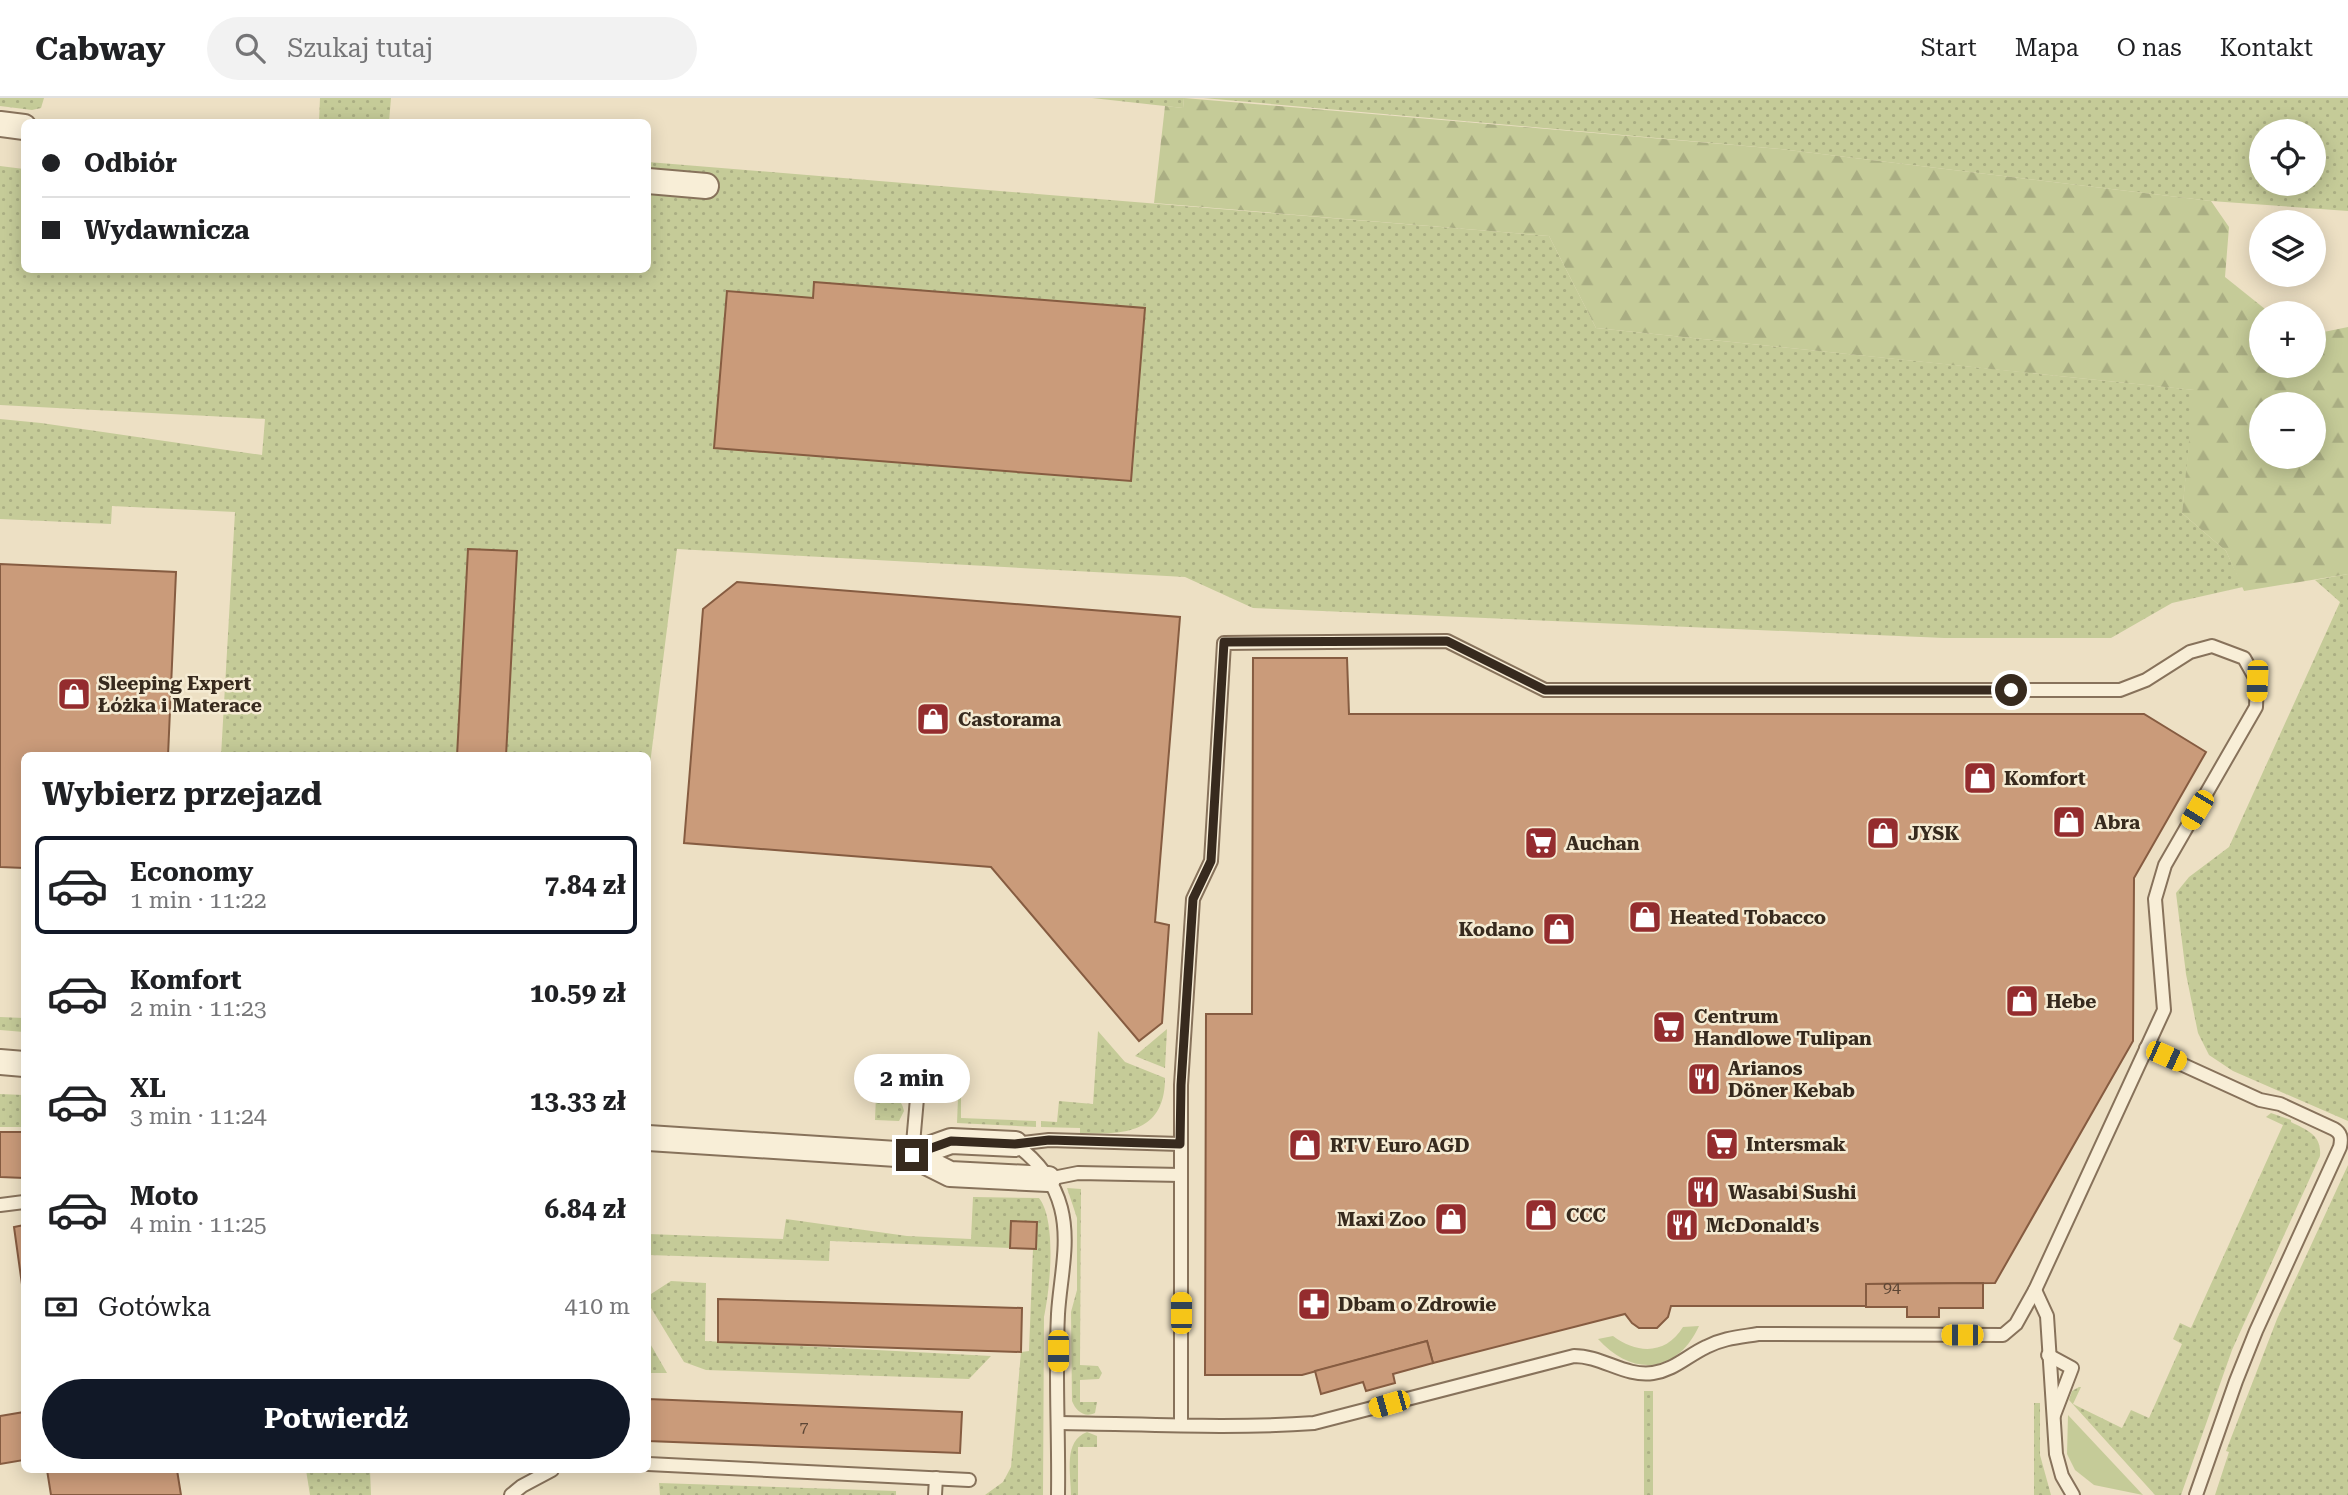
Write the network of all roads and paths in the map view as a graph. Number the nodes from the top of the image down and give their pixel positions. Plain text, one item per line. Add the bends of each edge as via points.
1 (0, 124) edge
2 (21, 127) edge
3 (651, 181) edge
4 (706, 186) dead end
5 (2146, 1048) junction
6 (0, 1062) edge
7 (21, 1064) edge
8 (918, 1087) dead end
9 (651, 1138) edge
10 (1015, 1144) junction
11 (1180, 1144) junction
12 (912, 1155) junction
13 (1181, 1175) junction
14 (1048, 1179) junction
15 (21, 1202) edge
16 (0, 1205) edge
17 (2035, 1290) junction
18 (2048, 1355) junction
19 (2053, 1420) junction
20 (1059, 1423) junction
21 (1181, 1424) junction
22 (651, 1464) edge
23 (546, 1473) edge
24 (936, 1478) junction
25 (969, 1480) dead end
26 (511, 1495) edge
27 (935, 1495) edge
28 (1058, 1495) edge
29 (2073, 1495) edge
30 (2196, 1495) edge

1 - 2 street
3 - 4 street
5 - 11 lane via 2164,1010 2155,899 2165,865 2256,707 2257,681 2244,658 2212,646 2190,652 2146,680 2120,690 1545,690 1447,641 1224,642 1211,861 1193,899
5 - 17 lane
5 - 30 lane via 2339,1132 2340,1147 2256,1331
6 - 7 street
8 - 12 lane
9 - 12 street
10 - 11 lane via 1049,1140
10 - 12 street via 951,1141
10 - 14 lane
11 - 13 lane
12 - 14 street via 950,1174
13 - 14 lane via 1078,1173
13 - 21 lane
14 - 20 lane via 1058,1198 1064,1228 1058,1318
15 - 16 lane
17 - 18 lane via 2047,1316
17 - 21 lane via 2016,1324 2003,1335 1752,1335 1721,1340 1654,1373 1635,1373 1574,1356 1314,1423
18 - 19 lane
18 - 19 lane via 2072,1368
19 - 29 lane via 2058,1465
20 - 21 lane
20 - 28 lane
22 - 24 lane
23 - 26 lane
24 - 25 lane
24 - 27 lane

